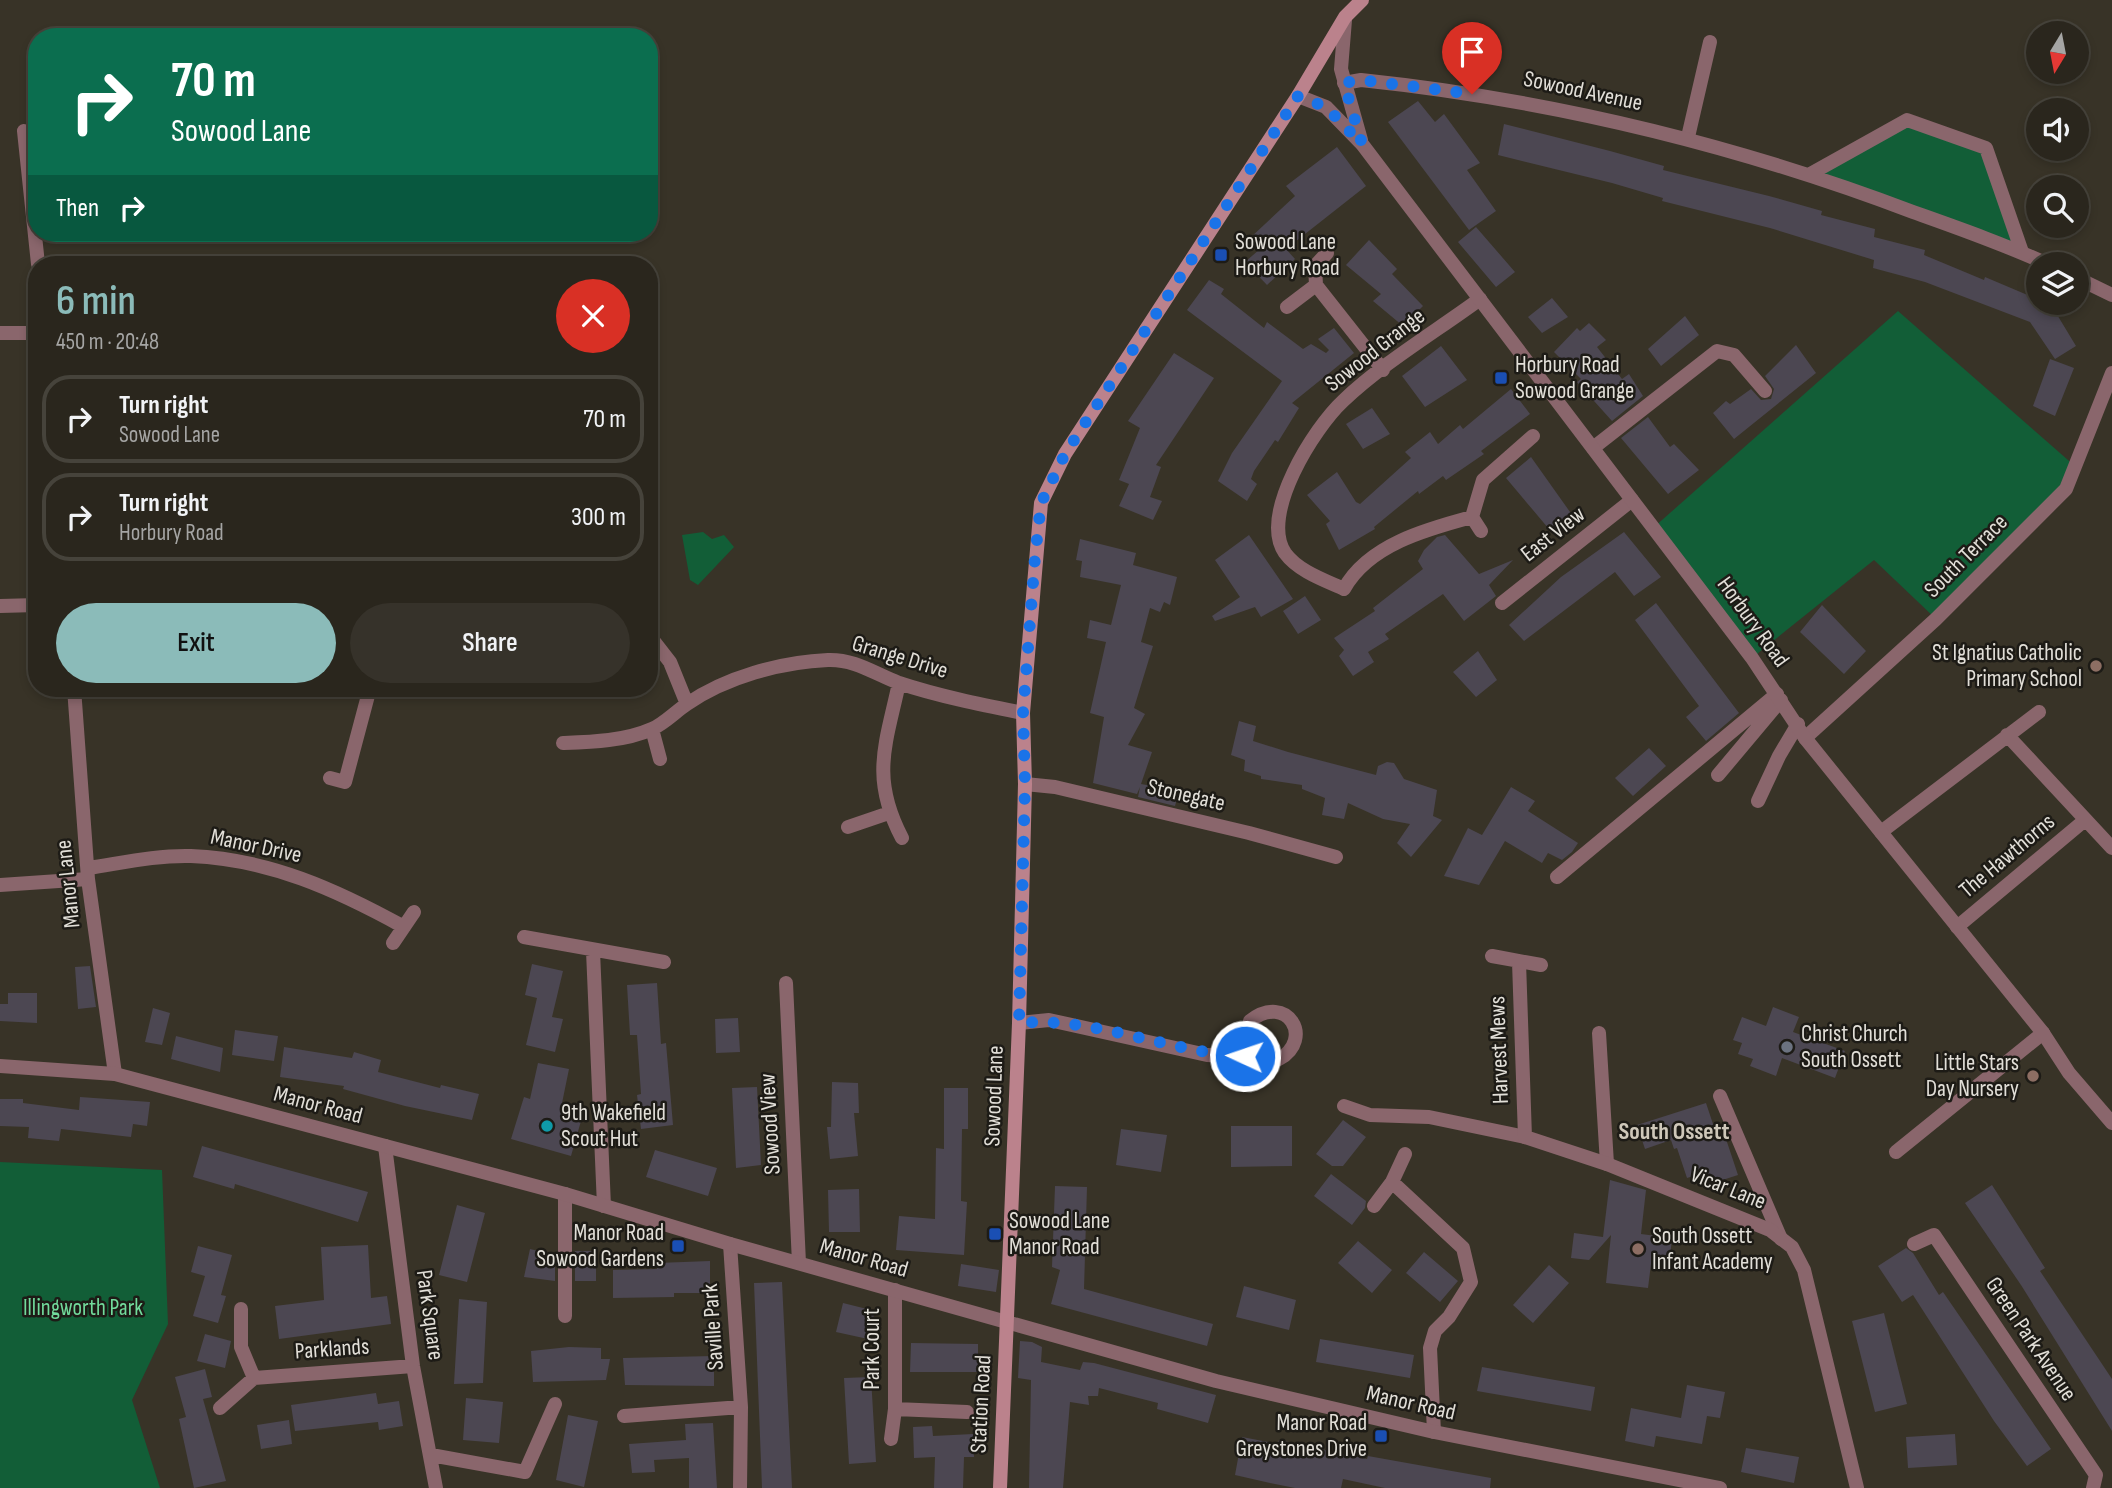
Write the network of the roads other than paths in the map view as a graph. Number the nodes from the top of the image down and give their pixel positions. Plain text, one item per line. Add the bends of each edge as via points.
1 (1362, 0) edge
2 (1345, 17) junction
3 (1710, 42) dead end
4 (1344, 83) junction
5 (1298, 96) junction
6 (24, 131) dead end
7 (1688, 137) junction
8 (1362, 144) junction
9 (28, 169) edge
10 (1812, 173) junction
11 (2022, 252) junction
12 (1327, 253) dead end
13 (2026, 254) edge
14 (2089, 284) edge
15 (1315, 285) junction
16 (2112, 295) edge
17 (1480, 299) junction
18 (1287, 307) dead end
19 (28, 332) edge
20 (0, 333) edge
21 (1383, 370) junction
22 (2112, 373) edge
23 (1765, 391) dead end
24 (1533, 436) dead end
25 (1593, 448) junction
26 (1632, 500) junction
27 (1472, 517) junction
28 (1481, 531) dead end
29 (1502, 603) dead end
30 (28, 605) edge
31 (0, 606) edge
32 (658, 647) edge
33 (899, 683) junction
34 (75, 697) edge
35 (368, 697) edge
36 (1779, 697) junction
37 (687, 704) junction
38 (2039, 712) dead end
39 (1023, 713) junction
40 (1797, 724) junction
41 (652, 729) junction
42 (2007, 735) junction
43 (1805, 738) junction
44 (563, 743) dead end
45 (660, 759) dead end
46 (1718, 775) dead end
47 (330, 778) dead end
48 (1025, 784) junction
49 (1759, 801) dead end
50 (889, 813) junction
51 (2085, 820) junction
52 (848, 827) dead end
53 (1881, 832) junction
54 (902, 838) dead end
55 (2112, 848) edge
56 (1336, 857) dead end
57 (89, 874) junction
58 (1557, 877) dead end
59 (0, 885) edge
60 (414, 912) dead end
61 (404, 927) junction
62 (1957, 927) junction
63 (524, 937) dead end
64 (393, 943) dead end
65 (593, 951) junction
66 (1492, 956) dead end
67 (664, 962) dead end
68 (1519, 962) junction
69 (1541, 965) dead end
70 (786, 983) dead end
71 (1019, 1023) junction
72 (1599, 1033) dead end
73 (2043, 1033) junction
74 (1245, 1056) dead end
75 (0, 1066) edge
76 (115, 1074) junction
77 (1720, 1096) dead end
78 (1344, 1106) dead end
79 (2112, 1123) edge
80 (1525, 1137) junction
81 (385, 1146) junction
82 (1896, 1152) dead end
83 (1405, 1154) dead end
84 (1607, 1164) junction
85 (1392, 1182) junction
86 (565, 1194) junction
87 (604, 1206) junction
88 (1374, 1206) dead end
89 (1781, 1238) junction
90 (730, 1244) junction
91 (1914, 1244) dead end
92 (799, 1263) junction
93 (895, 1290) junction
94 (241, 1309) dead end
95 (565, 1316) dead end
96 (1009, 1323) junction
97 (413, 1366) junction
98 (254, 1378) junction
99 (555, 1404) dead end
100 (741, 1407) junction
101 (220, 1408) dead end
102 (895, 1409) junction
103 (967, 1412) dead end
104 (624, 1416) dead end
105 (1434, 1432) junction
106 (891, 1439) dead end
107 (431, 1455) junction
108 (436, 1488) edge
109 (740, 1488) edge
110 (1000, 1488) edge
111 (1720, 1488) edge
112 (1857, 1488) edge
113 (2093, 1488) edge

1 - 2 main road, Sowood Lane
2 - 4 street, Horbury Road via 1341,42
2 - 5 main road, Sowood Lane
3 - 7 street
4 - 7 street, Sowood Avenue via 1374,82 1520,100
4 - 8 street, Horbury Road
5 - 8 street, Horbury Road via 1326,107
5 - 39 main road, Sowood Lane via 1065,454 1041,503
6 - 9 street
7 - 10 street, Sowood Avenue
8 - 17 street, Horbury Road
10 - 11 street, Sowood Avenue
10 - 11 street via 1907,120 1986,148
11 - 13 street, Sowood Avenue
12 - 15 street via 1315,267
14 - 16 street
15 - 18 street
15 - 21 street
17 - 21 street, Sowood Grange
17 - 25 street, Horbury Road
19 - 20 street
21 - 27 street, Sowood Grange via 1343,401 1311,443 1280,505 1278,537 1285,552 1297,565 1344,589 1350,577 1388,547
22 - 43 street, South Terrace via 2066,489 1936,620
23 - 25 street via 1734,355 1717,351
24 - 27 street via 1483,480
25 - 26 street, Horbury Road
26 - 29 street, East View
26 - 36 street, Horbury Road
27 - 28 street
30 - 31 street
32 - 37 street via 670,662
33 - 37 street, Grange Drive via 857,664 808,662 729,682
33 - 39 street, Grange Drive
33 - 50 street via 883,754
34 - 57 street, Manor Lane
35 - 47 street via 345,782
36 - 40 street, Horbury Road
36 - 46 street
36 - 58 street
37 - 41 street, Grange Drive
38 - 42 street
39 - 48 main road, Sowood Lane
40 - 43 street, Horbury Road
40 - 49 street
41 - 44 street, Grange Drive via 605,741
41 - 45 street
42 - 51 street, The Hawthorns
42 - 53 street
43 - 53 street, Horbury Road
48 - 56 street, Stonegate via 1249,832
48 - 71 main road, Sowood Lane
50 - 52 street
50 - 54 street
51 - 55 street, The Hawthorns
51 - 62 street, The Hawthorns
53 - 62 street, Horbury Road
57 - 59 street, Manor Drive
57 - 61 street, Manor Drive via 188,856 230,859 326,887
57 - 76 street, Manor Lane
60 - 61 street
61 - 64 street
62 - 73 street, Horbury Road
63 - 65 street
65 - 67 street
65 - 87 street
66 - 68 street
68 - 69 street
68 - 80 street, Harvest Mews
70 - 92 street, Sowood View
71 - 74 street via 1049,1020 1207,1055
71 - 96 main road, Sowood Lane
72 - 84 street
73 - 79 street, Horbury Road via 2069,1073
73 - 82 street
75 - 76 street, Manor Road
76 - 81 street, Manor Road
77 - 89 street
78 - 80 street, Vicar Lane via 1370,1115 1429,1117
80 - 84 street, Vicar Lane
81 - 86 street, Manor Road
81 - 97 street, Park Square
83 - 85 street
84 - 89 street, Vicar Lane via 1760,1225
85 - 88 street
85 - 105 street via 1463,1248 1471,1282 1435,1331 1430,1348
86 - 87 street, Manor Road
86 - 95 street
87 - 90 street, Manor Road
89 - 112 street, Vicar Lane via 1792,1247 1804,1270
90 - 92 street, Manor Road
90 - 100 street, Saville Park
91 - 113 street, Green Park Avenue via 1934,1235 2096,1475
92 - 93 street, Manor Road
93 - 96 street, Manor Road
93 - 102 street, Park Court
94 - 98 street via 241,1346
96 - 105 street, Manor Road via 1216,1381
96 - 110 main road, Station Road
97 - 98 street, Parklands
97 - 107 street, Park Square
98 - 101 street
99 - 107 street via 525,1472
100 - 104 street
100 - 109 street, Saville Park
102 - 103 street, Park Court
102 - 106 street, Park Court
105 - 111 street, Manor Road
107 - 108 street, Park Square

